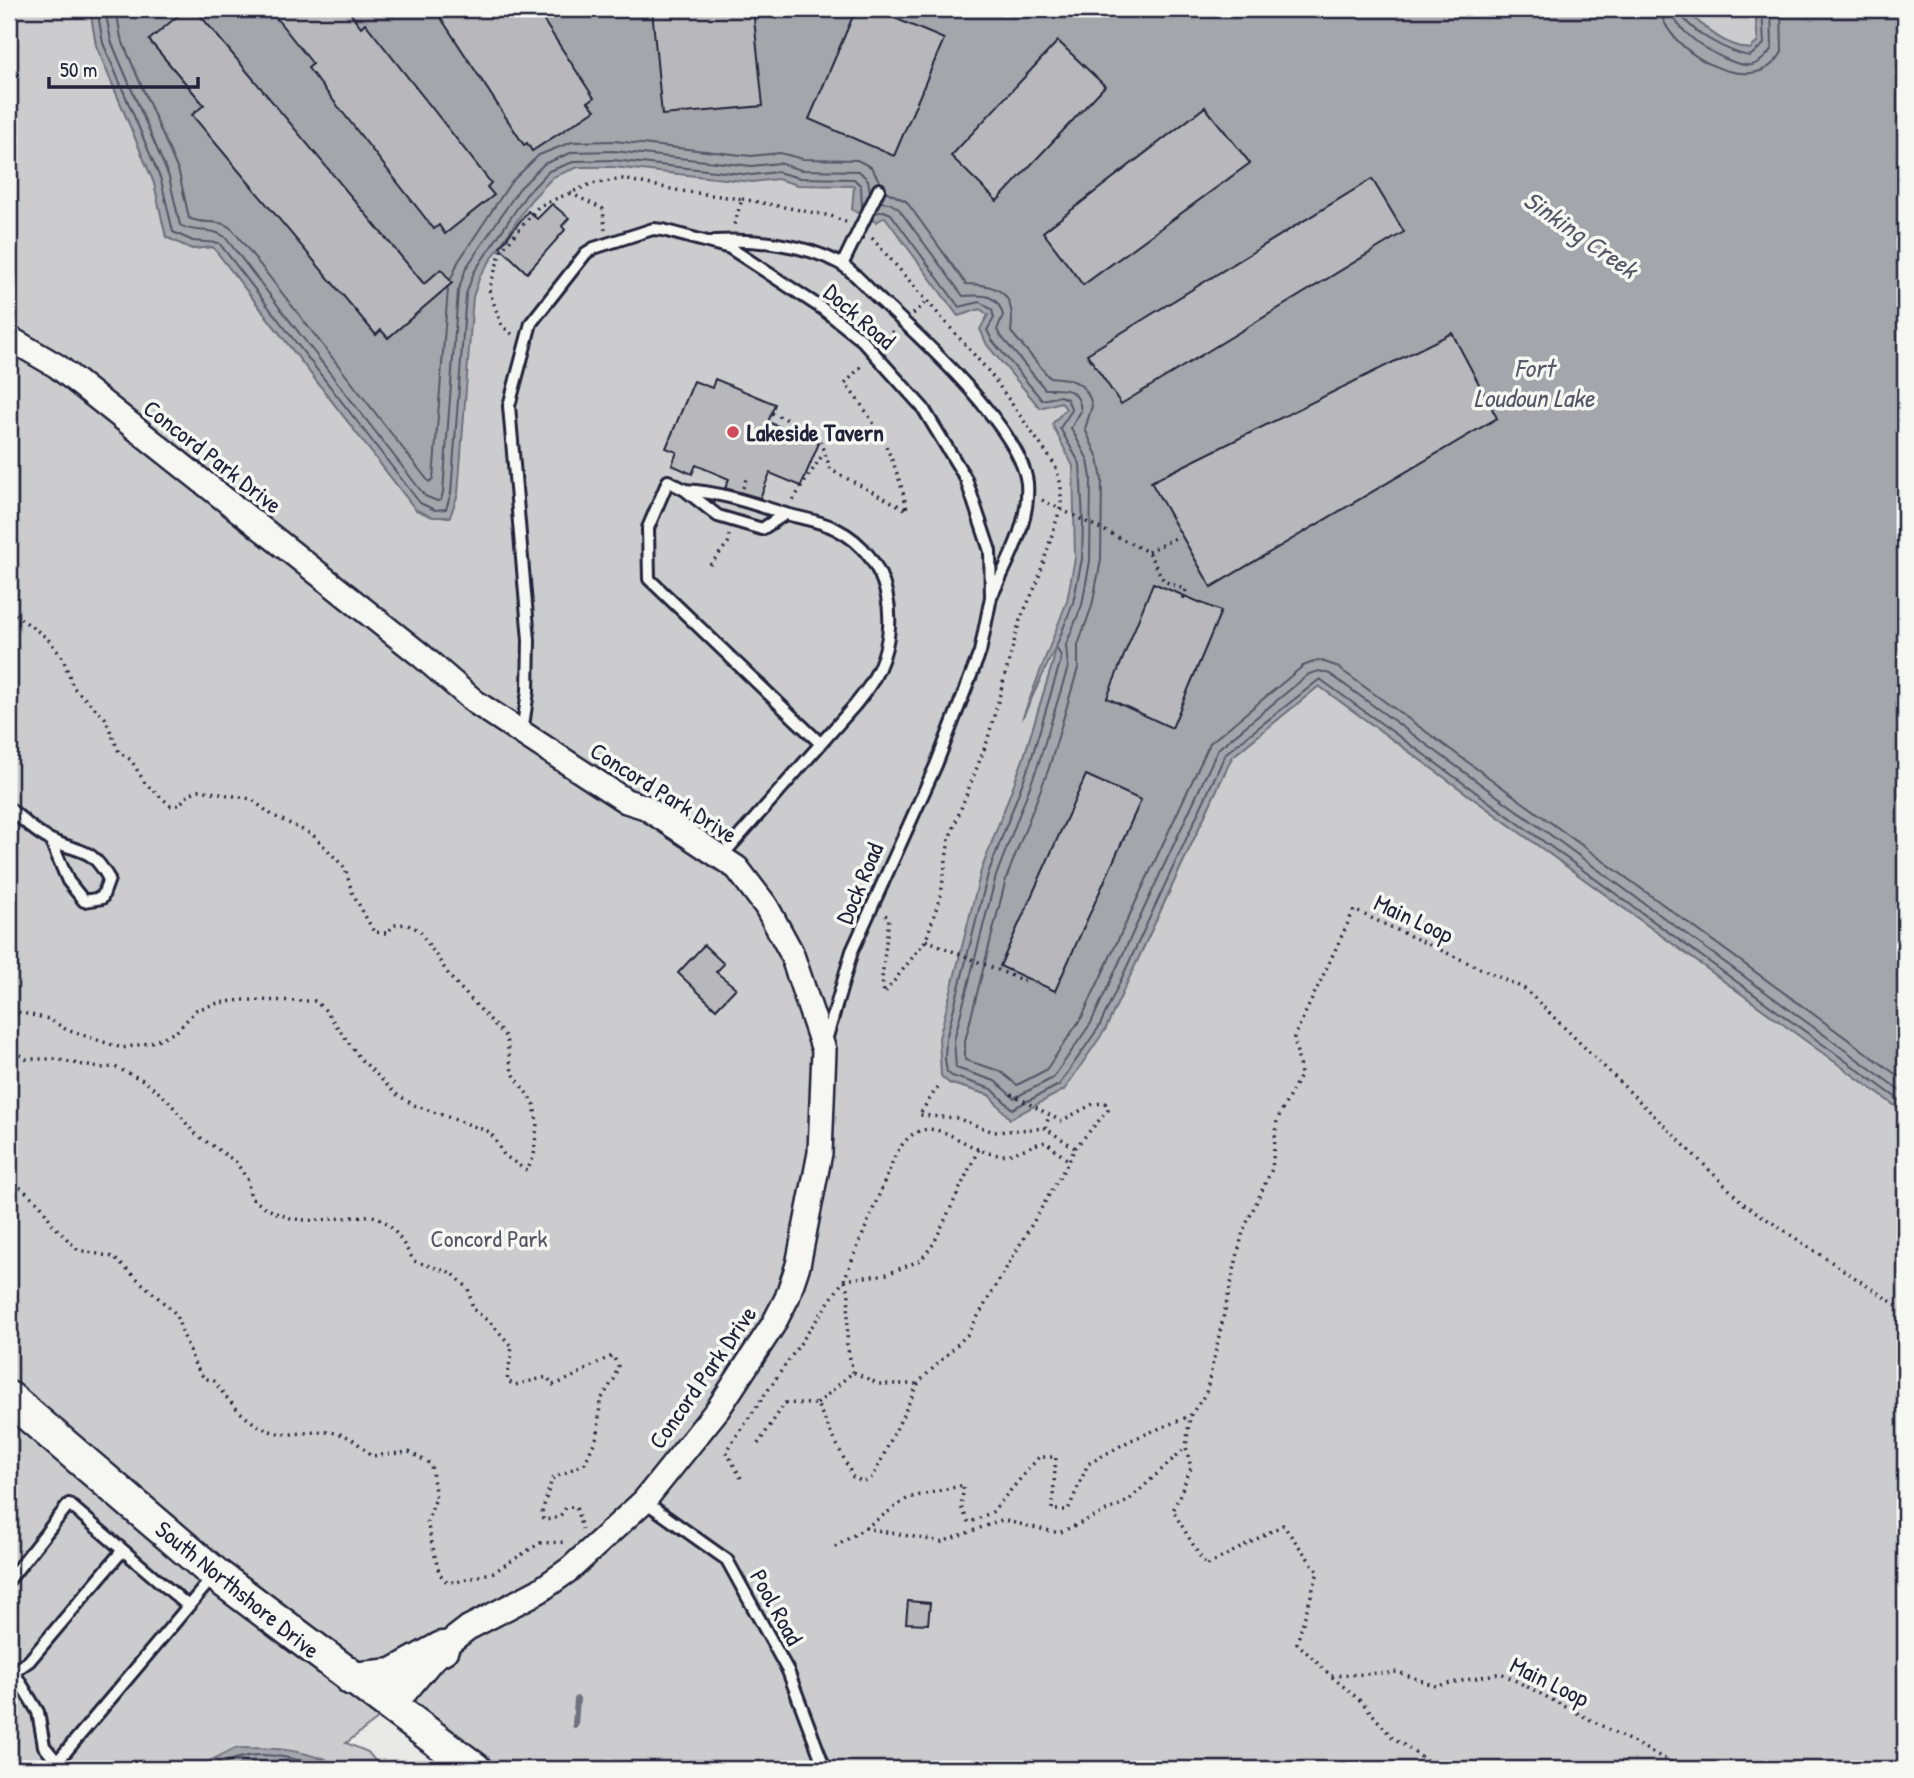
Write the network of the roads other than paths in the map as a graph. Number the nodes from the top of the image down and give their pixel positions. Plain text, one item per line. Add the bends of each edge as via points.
1 (879, 189) dead end
2 (705, 241) junction
3 (842, 265) junction
4 (9, 338) edge
5 (685, 490) junction
6 (785, 514) junction
7 (991, 597) junction
8 (522, 733) junction
9 (820, 743) junction
10 (9, 808) edge
11 (51, 841) junction
12 (720, 857) junction
13 (824, 1050) junction
14 (9, 1398) edge
15 (644, 1501) junction
16 (123, 1550) junction
17 (215, 1574) junction
18 (9, 1580) edge
19 (187, 1605) junction
20 (442, 1648) junction
21 (12, 1668) edge
22 (352, 1679) junction
23 (391, 1709) junction
24 (55, 1766) edge
25 (475, 1769) edge
26 (825, 1769) edge

1 - 3 lane
2 - 3 lane via 805,250
2 - 7 lane, Dock Road via 730,248 823,309 862,340 916,400 970,486 990,551
2 - 8 lane, Dock Road via 653,229 607,243 586,253 531,323 509,405 529,640
3 - 7 lane via 949,367 1010,441 1022,463 1027,482 1024,519
4 - 8 street, Concord Park Drive via 57,366 475,702
5 - 6 lane via 717,492
5 - 6 lane via 718,516 762,529
5 - 9 lane via 668,481 648,528 649,579
6 - 9 lane via 836,528 852,538 878,566 887,588 882,661 855,705
7 - 13 lane, Dock Road via 971,679 852,951
8 - 12 street, Concord Park Drive
9 - 12 lane
10 - 11 lane
11 - 11 lane via 68,881 84,901 103,898 109,879 98,859
12 - 13 street, Concord Park Drive via 737,868 766,906 791,953
13 - 15 street, Concord Park Drive via 820,1153 812,1206 787,1298 718,1409
14 - 17 main road, South Northshore Drive
15 - 20 street, Concord Park Drive via 580,1561 539,1591 468,1628
15 - 26 lane, Pool Road via 727,1560 788,1671
16 - 18 lane via 69,1504
16 - 19 lane
16 - 21 lane via 29,1661
17 - 19 lane
17 - 22 main road, South Northshore Drive
19 - 24 lane
20 - 22 main road via 393,1675
20 - 23 street, Concord Park Drive
21 - 24 lane via 38,1712 44,1746
22 - 23 main road, South Northshore Drive
23 - 25 main road, South Northshore Drive

